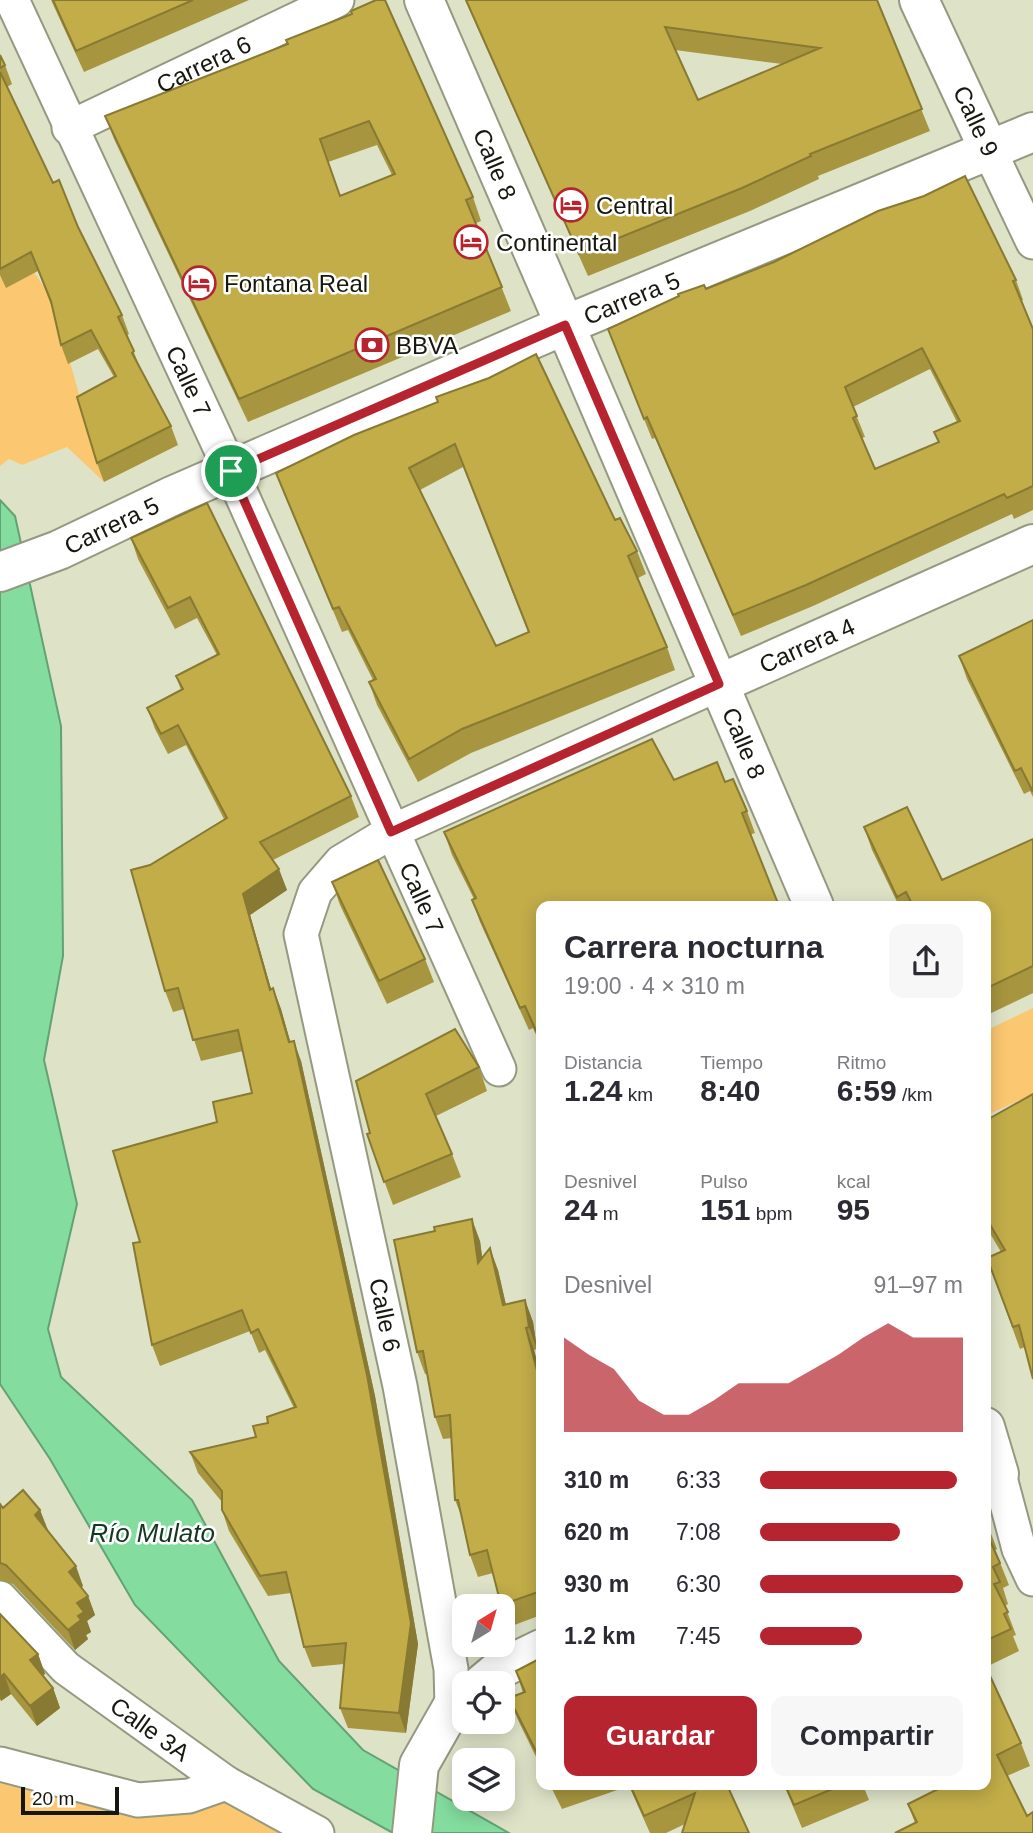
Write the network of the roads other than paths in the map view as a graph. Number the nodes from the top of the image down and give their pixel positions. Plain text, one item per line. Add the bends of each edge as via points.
1 (12, 0) edge
2 (337, 0) edge
3 (424, 0) edge
4 (919, 0) edge
5 (69, 128) junction
6 (1033, 132) edge
7 (990, 152) junction
8 (1033, 242) edge
9 (565, 325) junction
10 (231, 471) junction
11 (1033, 544) edge
12 (0, 572) edge
13 (719, 684) junction
14 (391, 832) junction
15 (812, 901) edge
16 (499, 1069) dead end
17 (992, 1477) edge
18 (1026, 1539) edge
19 (1033, 1579) edge
20 (0, 1598) edge
21 (536, 1651) edge
22 (498, 1671) edge
23 (452, 1674) edge
24 (452, 1712) edge
25 (0, 1764) edge
26 (226, 1783) junction
27 (317, 1833) edge
28 (412, 1833) edge

1 - 5 street, Calle 7
2 - 5 street, Carrera 6
3 - 9 main road, Calle 8
4 - 7 main road, Calle 9
5 - 10 street, Calle 7
6 - 7 main road, Carrera 5
7 - 8 street, Calle 9
7 - 9 main road, Carrera 5
9 - 10 main road, Carrera 5
9 - 13 main road, Calle 8
10 - 12 main road, Carrera 5
10 - 14 street, Calle 7
11 - 13 main road, Carrera 4
13 - 14 street, Carrera 4
13 - 15 main road, Calle 8
14 - 16 street, Calle 7
14 - 23 street, Calle 6 via 341,862 315,892 301,934 400,1386
17 - 18 street
18 - 19 street
20 - 26 street, Calle 3A via 66,1668
21 - 22 main road
24 - 28 main road, Calle 6 via 419,1765
25 - 26 street via 138,1800 189,1796
26 - 27 street, Calle 3A

